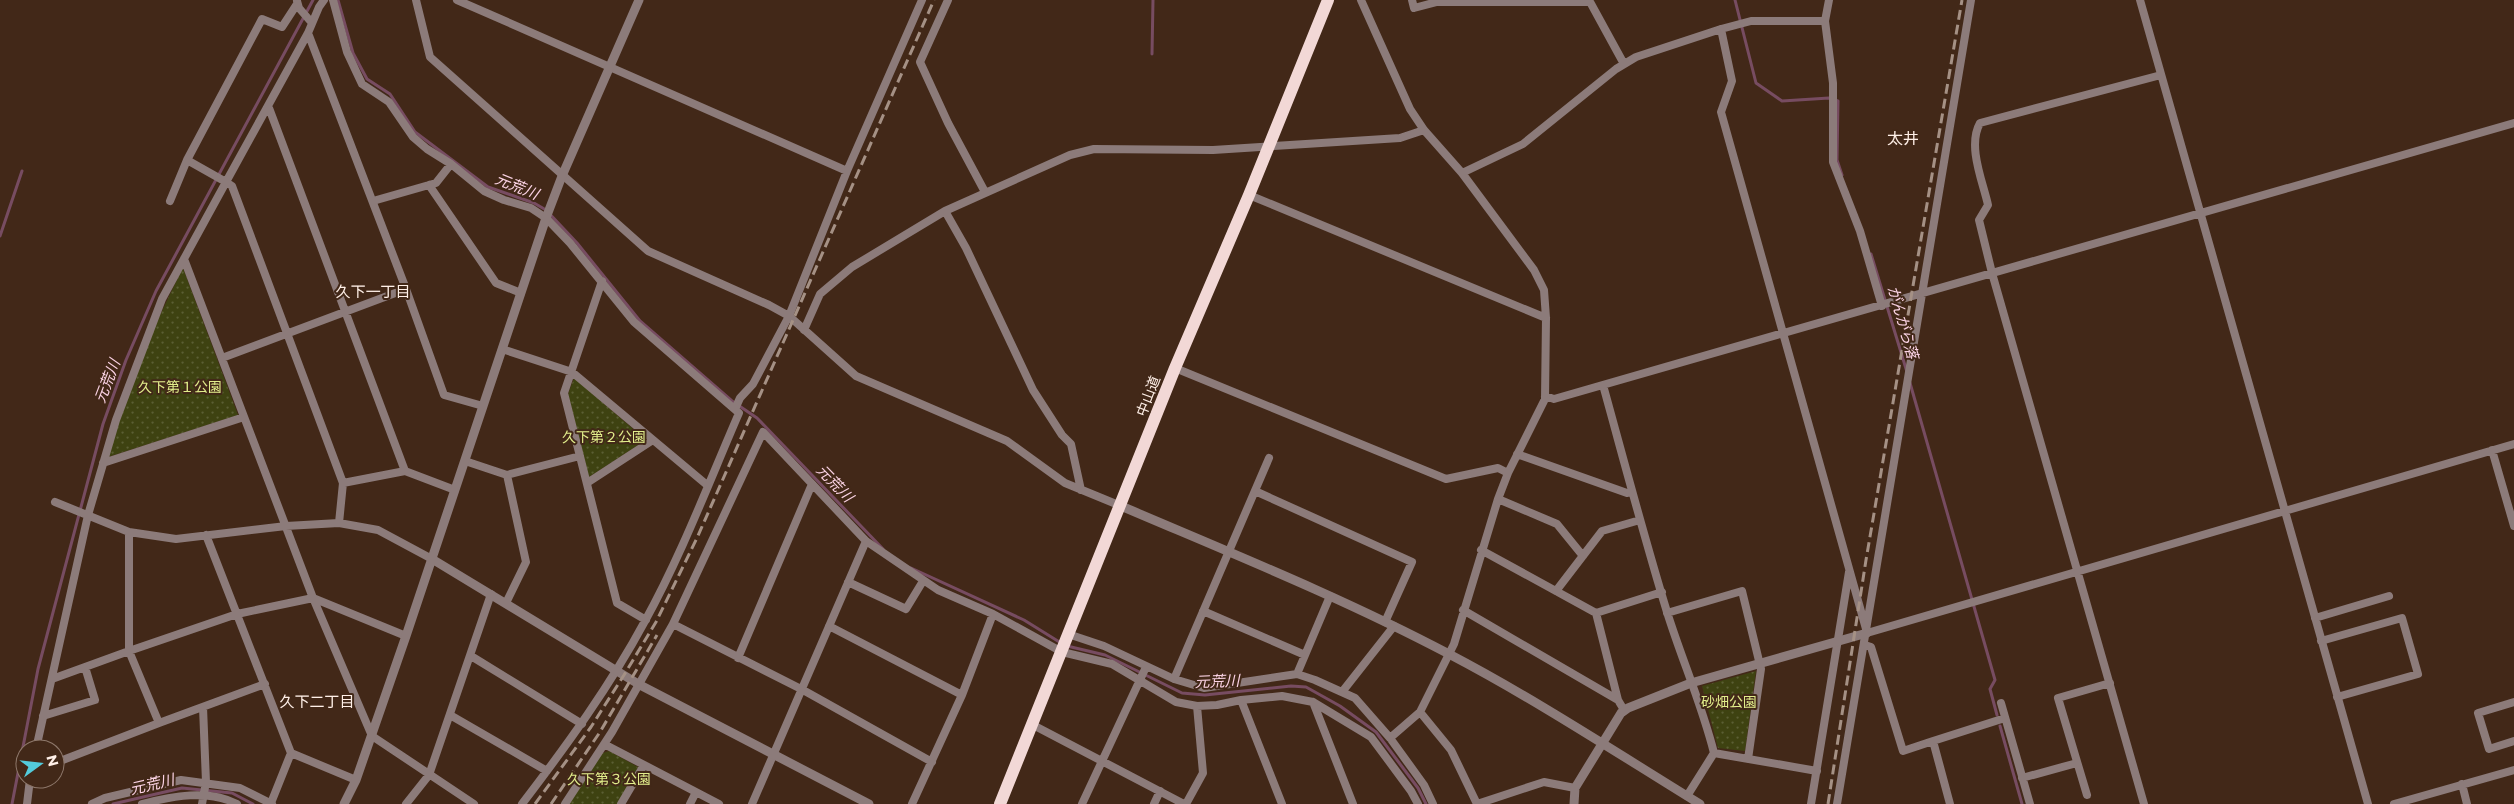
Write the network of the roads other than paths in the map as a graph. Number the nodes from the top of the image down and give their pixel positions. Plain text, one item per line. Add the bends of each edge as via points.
1 (324, 0) edge
2 (333, 0) edge
3 (416, 0) edge
4 (457, 0) edge
5 (639, 0) edge
6 (922, 0) edge
7 (948, 0) edge
8 (1328, 0) edge
9 (1361, 0) edge
10 (1412, 0) edge
11 (1829, 0) edge
12 (1971, 0) edge
13 (2140, 0) edge
14 (1589, 1) edge
15 (298, 4) edge
16 (310, 21) junction
17 (1825, 21) junction
18 (1720, 29) junction
19 (308, 33) junction
20 (1624, 64) junction
21 (609, 67) junction
22 (2162, 75) junction
23 (269, 108) junction
24 (2514, 123) edge
25 (1424, 130) junction
26 (1269, 146) junction
27 (188, 160) junction
28 (451, 164) junction
29 (847, 171) junction
30 (1462, 173) junction
31 (562, 176) junction
32 (224, 180) junction
33 (429, 185) junction
34 (985, 192) junction
35 (1249, 195) junction
36 (170, 201) dead end
37 (373, 201) junction
38 (945, 211) junction
39 (2200, 213) junction
40 (546, 218) junction
41 (184, 259) junction
42 (1992, 273) junction
43 (602, 281) junction
44 (406, 289) junction
45 (521, 293) junction
46 (1921, 294) junction
47 (1882, 306) junction
48 (344, 312) junction
49 (789, 316) junction
50 (1546, 318) junction
51 (804, 330) junction
52 (288, 334) junction
53 (1783, 334) junction
54 (502, 349) junction
55 (222, 358) junction
56 (1175, 368) junction
57 (572, 372) junction
58 (1603, 385) junction
59 (1545, 396) junction
60 (483, 406) junction
61 (735, 408) junction
62 (244, 417) junction
63 (653, 440) junction
64 (2514, 444) edge
65 (2492, 450) junction
66 (1517, 454) junction
67 (580, 456) junction
68 (1269, 458) dead end
69 (465, 461) junction
70 (103, 463) junction
71 (405, 471) junction
72 (1508, 472) junction
73 (507, 475) junction
74 (343, 482) junction
75 (587, 483) junction
76 (812, 484) junction
77 (707, 485) junction
78 (455, 490) junction
79 (1081, 490) junction
80 (1255, 491) junction
81 (1632, 491) junction
82 (1498, 499) junction
83 (55, 502) dead end
84 (1121, 506) junction
85 (2284, 511) junction
86 (86, 515) junction
87 (1640, 520) junction
88 (339, 523) junction
89 (286, 526) junction
90 (2514, 526) edge
91 (129, 532) junction
92 (206, 536) junction
93 (866, 541) junction
94 (1481, 550) junction
95 (1229, 552) junction
96 (1583, 556) junction
97 (432, 559) junction
98 (1850, 568) junction
99 (2079, 571) junction
100 (923, 581) junction
101 (848, 582) junction
102 (1556, 591) junction
103 (1662, 592) junction
104 (491, 594) junction
105 (1330, 596) junction
106 (2389, 596) dead end
107 (314, 598) junction
108 (506, 603) junction
109 (1463, 610) junction
110 (1203, 611) junction
111 (1596, 613) junction
112 (1667, 613) junction
113 (237, 614) junction
114 (993, 614) junction
115 (2315, 618) junction
116 (646, 620) junction
117 (1385, 622) junction
118 (673, 624) junction
119 (829, 626) junction
120 (1394, 626) junction
121 (1867, 633) junction
122 (1068, 634) junction
123 (406, 636) junction
124 (2321, 641) junction
125 (1838, 643) junction
126 (1865, 645) junction
127 (130, 651) junction
128 (1062, 652) junction
129 (1449, 654) junction
130 (1305, 655) junction
131 (471, 656) junction
132 (738, 658) junction
133 (1761, 662) junction
134 (1146, 666) junction
135 (85, 667) junction
136 (617, 671) junction
137 (1297, 674) junction
138 (1174, 679) junction
139 (52, 680) junction
140 (1138, 681) junction
141 (1691, 683) junction
142 (2110, 683) junction
143 (265, 684) junction
144 (640, 685) junction
145 (803, 690) junction
146 (1342, 692) junction
147 (962, 695) junction
148 (2337, 697) junction
149 (1240, 700) junction
150 (1618, 700) junction
151 (1313, 702) junction
152 (2514, 702) edge
153 (2001, 703) dead end
154 (1197, 706) junction
155 (203, 707) junction
156 (1624, 710) junction
157 (1420, 712) junction
158 (450, 715) junction
159 (43, 716) junction
160 (2005, 718) junction
161 (159, 723) junction
162 (582, 724) junction
163 (1032, 725) junction
164 (372, 736) junction
165 (1390, 738) junction
166 (38, 739) edge
167 (1933, 741) junction
168 (2514, 742) edge
169 (604, 744) junction
170 (1603, 744) junction
171 (291, 753) junction
172 (774, 754) junction
173 (1714, 754) junction
174 (65, 759) edge
175 (1748, 759) junction
176 (1101, 761) junction
177 (932, 762) junction
178 (2077, 763) junction
179 (644, 765) junction
180 (2514, 770) edge
181 (547, 771) junction
182 (1817, 771) junction
183 (429, 775) junction
184 (2022, 778) junction
185 (356, 780) junction
186 (206, 782) junction
187 (2462, 784) junction
188 (1575, 788) junction
189 (29, 789) edge
190 (1160, 791) junction
191 (696, 792) junction
192 (2087, 795) dead end
193 (1687, 796) junction
194 (202, 800) edge
195 (2417, 801) edge
196 (27, 804) edge
197 (92, 804) edge
198 (142, 804) edge
199 (237, 804) edge
200 (271, 804) edge
201 (344, 804) edge
202 (406, 804) edge
203 (474, 804) edge
204 (522, 804) edge
205 (565, 804) edge
206 (621, 804) edge
207 (690, 804) edge
208 (719, 804) edge
209 (752, 804) edge
210 (869, 804) edge
211 (912, 804) edge
212 (1000, 804) edge
213 (1082, 804) edge
214 (1154, 804) edge
215 (1185, 804) edge
216 (1282, 804) edge
217 (1354, 804) edge
218 (1418, 804) edge
219 (1433, 804) edge
220 (1477, 804) edge
221 (1574, 804) edge
222 (1700, 804) edge
223 (1812, 804) edge
224 (1837, 804) edge
225 (1950, 804) edge
226 (2030, 804) edge
227 (2144, 804) edge
228 (2368, 804) edge
229 (2394, 804) edge
230 (2467, 804) edge

1 - 16 street
2 - 28 street via 347,52 362,84 389,102 413,138
3 - 31 street via 430,57
4 - 21 street
5 - 21 street
6 - 29 street
7 - 34 street via 920,62
8 - 26 highway, 中山道
9 - 25 street via 1395,79
10 - 14 street via 1414,8 1438,2
11 - 17 street
12 - 46 street
13 - 22 street
14 - 20 street
15 - 16 street
15 - 27 street via 282,27 262,19
16 - 19 street
17 - 18 street via 1751,21
17 - 47 street via 1833,83 1833,162 1860,231
18 - 20 street via 1657,49
18 - 53 street via 1732,81 1721,112
19 - 23 street
19 - 37 street
20 - 30 street via 1523,144
21 - 29 street
21 - 31 street
22 - 39 street
22 - 42 street via 1980,123 1976,130 1976,152 1988,205 1979,220
23 - 32 street
23 - 48 street
24 - 39 street
25 - 26 street via 1400,138
25 - 30 street
26 - 34 street via 1213,150 1094,149 1070,155
26 - 35 highway, 中山道
27 - 32 street
27 - 36 street
28 - 33 street via 436,183
28 - 40 street via 484,191 532,208
29 - 49 street
30 - 50 street via 1534,270 1544,290
31 - 40 street
31 - 49 street via 648,251
32 - 41 street
32 - 52 street via 232,186
33 - 37 street
33 - 45 street via 496,283
34 - 38 street
35 - 50 street
35 - 56 highway, 中山道
37 - 44 street
38 - 51 street via 852,267 820,294
38 - 79 street via 1034,390 1071,444
39 - 42 street
39 - 85 street
40 - 43 street
40 - 45 street
41 - 55 street
41 - 70 street via 162,299
42 - 46 street
42 - 99 street
43 - 57 street
43 - 61 street via 634,322
44 - 48 street
44 - 60 street via 444,395
45 - 54 street
46 - 47 street
46 - 121 street
47 - 53 street
48 - 52 street
48 - 71 street
49 - 51 street
49 - 61 street via 753,384
50 - 59 street
51 - 79 street via 856,376 1007,441 1065,483
52 - 55 street
52 - 74 street
53 - 58 street
53 - 98 street
54 - 57 street
54 - 60 street
55 - 62 street
56 - 72 street via 1446,479 1498,468
56 - 84 highway, 中山道
57 - 63 street
57 - 67 street via 564,393
58 - 59 street via 1554,399
58 - 81 street
59 - 66 street
60 - 69 street
61 - 77 street via 739,412
62 - 70 street
62 - 89 street
63 - 75 street
63 - 77 street
64 - 65 street
65 - 85 street
65 - 90 street
66 - 72 street
66 - 81 street via 1627,493
67 - 73 street
67 - 75 street
68 - 80 street
69 - 73 street
69 - 78 street
70 - 86 street
71 - 74 street
71 - 78 street
72 - 82 street
73 - 108 street via 526,562
74 - 88 street
75 - 116 street via 617,603
76 - 93 street
76 - 118 street via 762,432
76 - 132 street
77 - 116 street via 685,540
78 - 97 street
79 - 84 street
80 - 95 street
80 - 117 street via 1412,562
81 - 87 street
82 - 94 street
82 - 96 street via 1557,524
83 - 86 street
84 - 95 street
84 - 122 highway, 中山道
85 - 99 street
85 - 115 street
86 - 91 street
86 - 139 street
87 - 96 street via 1602,531
87 - 103 street
88 - 89 street
88 - 97 street via 378,530
89 - 92 street
89 - 107 street
91 - 92 street via 169,538
91 - 127 street
92 - 113 street
93 - 100 street
93 - 101 street
94 - 102 street
94 - 109 street
95 - 105 street
95 - 110 street
96 - 102 street
97 - 104 street
97 - 123 street
98 - 121 street
98 - 125 street
99 - 121 street
99 - 142 street
100 - 101 street via 906,609
100 - 114 street
101 - 119 street
102 - 111 street
103 - 111 street
103 - 112 street
104 - 108 street
104 - 131 street
105 - 117 street
105 - 130 street
106 - 115 street
107 - 113 street
107 - 123 street
107 - 164 street
108 - 136 street
109 - 129 street
109 - 150 street
110 - 130 street
110 - 138 street
111 - 150 street
112 - 133 street via 1742,591
112 - 141 street
113 - 127 street
113 - 143 street
114 - 128 street
114 - 147 street
115 - 124 street
116 - 136 street
117 - 120 street
118 - 132 street
118 - 144 street
119 - 145 street
119 - 147 street
120 - 129 street
120 - 146 street
121 - 125 street
121 - 126 street
122 - 128 highway, 中山道
122 - 134 street via 1104,646
123 - 164 street
124 - 148 street
124 - 148 street via 2402,618 2418,674
125 - 133 street
125 - 182 street
126 - 167 street via 1871,648 1903,751
126 - 224 street
127 - 135 street
127 - 161 street
128 - 140 street via 1112,664
128 - 163 highway, 中山道
129 - 157 street
129 - 170 street
130 - 137 street
131 - 158 street
131 - 162 street
132 - 145 street
133 - 141 street
133 - 175 street
134 - 138 street
134 - 140 street
135 - 139 street
135 - 159 street via 95,700
136 - 144 street
136 - 162 street
137 - 138 street via 1204,688
137 - 146 street
139 - 159 street
140 - 154 street via 1176,702
140 - 176 street
141 - 156 street
141 - 173 street via 1704,715
142 - 178 street via 2058,698
142 - 227 street
143 - 155 street
143 - 171 street
144 - 169 street
144 - 172 street
145 - 172 street
145 - 177 street
146 - 165 street via 1355,698
147 - 177 street
148 - 228 street
149 - 151 street via 1282,696
149 - 154 street
149 - 216 street
150 - 156 street
151 - 217 street
151 - 218 street via 1371,737
152 - 168 street via 2478,713 2489,749
153 - 160 street
154 - 215 street via 1203,773
155 - 161 street
155 - 186 street
156 - 170 street
157 - 165 street
157 - 220 street via 1451,750
158 - 181 street
158 - 183 street
159 - 166 street
160 - 167 street
160 - 184 street
161 - 174 street
162 - 181 street
163 - 176 street
163 - 212 highway, 中山道
164 - 183 street
164 - 185 street
165 - 219 street via 1424,785
167 - 225 street
169 - 179 street
169 - 205 street
170 - 188 street
170 - 193 street
171 - 185 street
171 - 200 street
172 - 209 street
172 - 210 street
173 - 175 street
173 - 193 street
175 - 182 street
176 - 190 street
176 - 213 street
177 - 211 street
178 - 184 street
178 - 192 street
179 - 191 street
179 - 206 street
180 - 187 street
181 - 204 street
182 - 223 street
183 - 202 street
183 - 203 street
184 - 226 street
185 - 201 street
186 - 194 street
186 - 197 street via 181,780
186 - 200 street via 240,788
187 - 195 street
187 - 230 street
188 - 220 street via 1544,782
188 - 221 street
189 - 196 street
190 - 214 street
190 - 215 street
191 - 207 street
191 - 208 street
193 - 222 street
194 - 198 street via 181,794
194 - 199 street via 227,798
195 - 229 street

